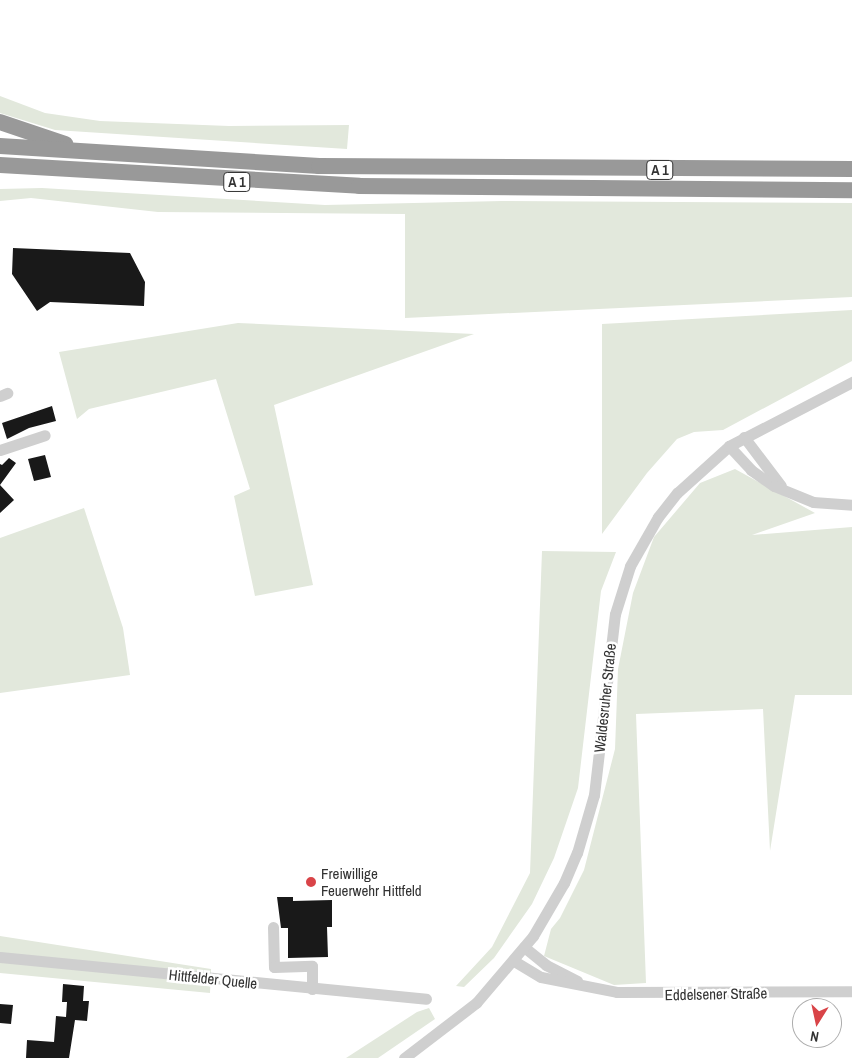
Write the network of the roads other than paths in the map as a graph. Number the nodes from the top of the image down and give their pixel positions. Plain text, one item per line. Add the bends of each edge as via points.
1 (0, 122) edge
2 (0, 146) edge
3 (91, 153) junction
4 (0, 165) edge
5 (48, 169) junction
6 (852, 169) edge
7 (0, 177) edge
8 (852, 190) edge
9 (852, 382) edge
10 (46, 435) dead end
11 (744, 437) junction
12 (729, 446) junction
13 (0, 450) edge
14 (784, 490) junction
15 (852, 505) edge
16 (273, 927) dead end
17 (524, 948) junction
18 (0, 957) edge
19 (514, 960) junction
20 (580, 984) junction
21 (312, 989) junction
22 (852, 991) edge
23 (426, 999) dead end
24 (404, 1058) edge

1 - 3 highway
2 - 3 highway, A 1
3 - 6 highway, A 1 via 329,167
4 - 5 highway, A 1
5 - 7 highway
5 - 8 highway, A 1 via 359,186
9 - 11 street, Waldesruher Straße
10 - 13 street
11 - 12 street, Waldesruher Straße
11 - 14 street
12 - 14 street via 763,480
12 - 17 street, Waldesruher Straße via 677,493 658,516 630,566 615,614 598,768 587,819 564,882
14 - 15 street via 813,502
16 - 21 street via 274,967 312,966
17 - 19 street, Waldesruher Straße
17 - 20 street, Eddelsener Straße
18 - 21 street, Hittfelder Quelle
19 - 20 street, Eddelsener Straße via 541,977
19 - 24 street, Waldesruher Straße via 453,1024
20 - 22 street, Eddelsener Straße via 650,995
21 - 23 street, Hittfelder Quelle

